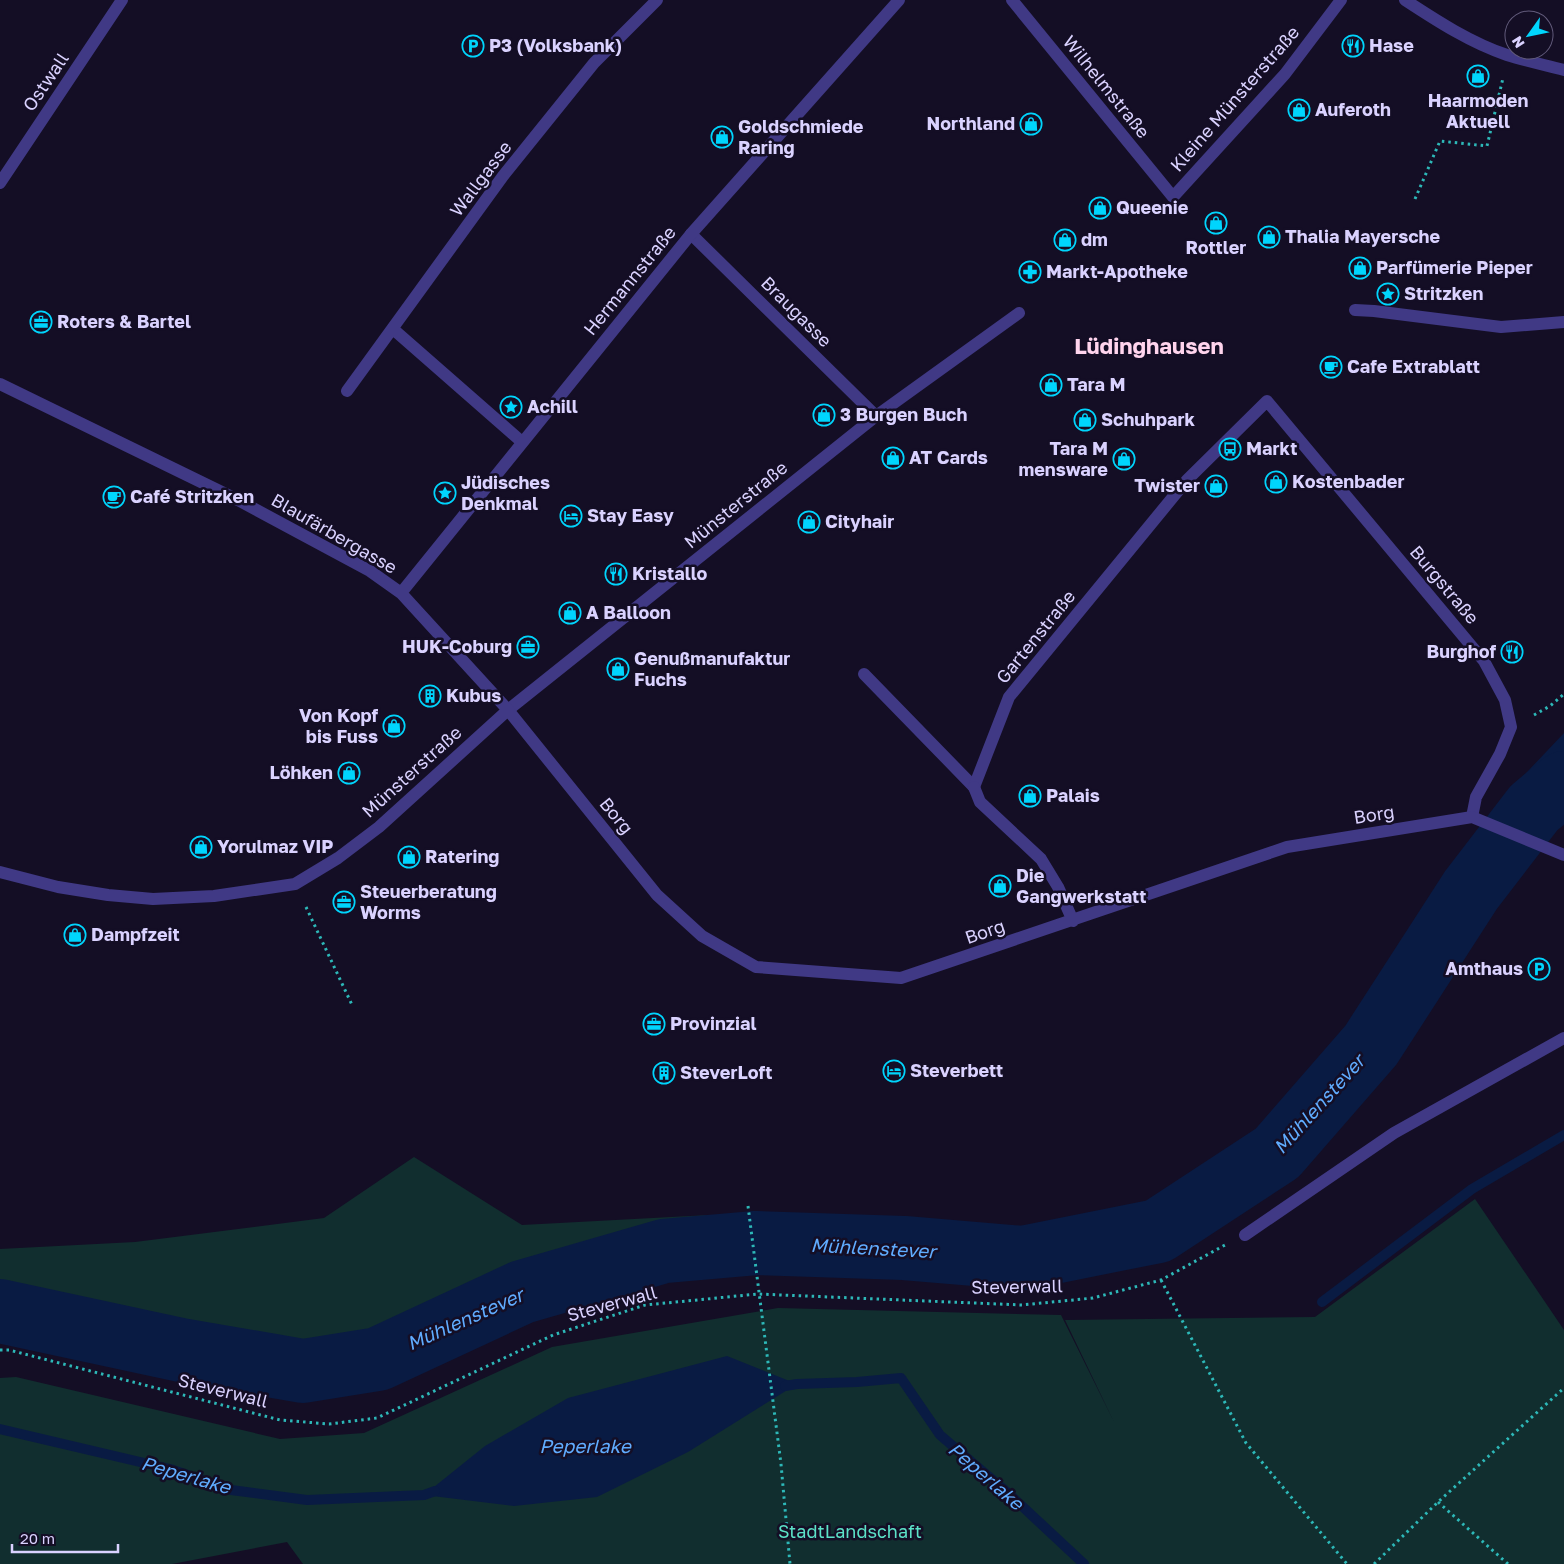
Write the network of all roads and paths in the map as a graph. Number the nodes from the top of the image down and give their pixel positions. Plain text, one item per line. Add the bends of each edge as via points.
1 (122, 0) edge
2 (657, 0) edge
3 (898, 0) edge
4 (1012, 0) edge
5 (1341, 0) edge
6 (1405, 0) edge
7 (1504, 53) edge
8 (1507, 60) edge
9 (1527, 60) edge
10 (1564, 70) edge
11 (0, 182) edge
12 (1173, 197) joint
13 (1415, 198) dead end
14 (691, 234) junction
15 (1355, 310) dead end
16 (1019, 313) dead end
17 (1564, 322) edge
18 (393, 329) junction
19 (0, 384) edge
20 (347, 391) dead end
21 (1267, 401) joint
22 (876, 416) junction
23 (522, 442) junction
24 (401, 594) junction
25 (864, 674) dead end
26 (1564, 694) edge
27 (508, 710) junction
28 (1511, 727) junction
29 (974, 787) junction
30 (1477, 820) junction
31 (1564, 855) edge
32 (0, 872) edge
33 (295, 884) junction
34 (1073, 921) junction
35 (353, 1006) dead end
36 (1564, 1038) edge
37 (748, 1206) dead end
38 (1245, 1235) joint
39 (1161, 1280) junction
40 (758, 1294) junction
41 (0, 1350) edge
42 (1564, 1388) edge
43 (1438, 1502) junction
44 (790, 1564) edge
45 (1347, 1564) edge
46 (1374, 1564) edge
47 (1508, 1564) edge

1 - 11 street, Ostwall
2 - 18 street, Wallgasse via 594,63 503,176
3 - 14 street, Hermannstraße
4 - 12 street, Wilhelmstraße
5 - 12 street, Kleine Münsterstraße via 1285,74
6 - 7 street via 1483,45
8 - 13 path via 1487,146 1440,140
9 - 10 street
14 - 22 street, Braugasse
14 - 23 street, Hermannstraße
15 - 17 street via 1502,327
16 - 22 street, Münsterstraße
18 - 20 street, Wallgasse
18 - 23 street
19 - 24 street, Blaufärbergasse via 246,505 370,571
21 - 28 street, Burgstraße via 1484,661 1505,700
21 - 29 street, Gartenstraße via 1187,480 1009,697
22 - 27 street, Münsterstraße
23 - 24 street, Hermannstraße
24 - 27 street, Blaufärbergasse
25 - 29 street
26 - 28 path via 1550,706
27 - 33 street, Münsterstraße via 378,826 338,858
27 - 34 street, Borg via 657,895 702,936 756,968 901,978
28 - 30 street via 1476,797
29 - 34 street via 980,802 1041,859
30 - 31 street
30 - 34 street, Borg via 1287,847
32 - 33 street, Münsterstraße via 108,896 153,899 214,896
33 - 35 path
36 - 38 street via 1394,1132
37 - 40 path
38 - 39 path, Steverwall
39 - 40 path, Steverwall via 1093,1298 1022,1305
39 - 45 path via 1246,1443
40 - 41 path, Steverwall via 645,1306 553,1335 378,1418 329,1424 280,1420
40 - 44 path via 781,1464
42 - 43 path
43 - 46 path
43 - 47 path

